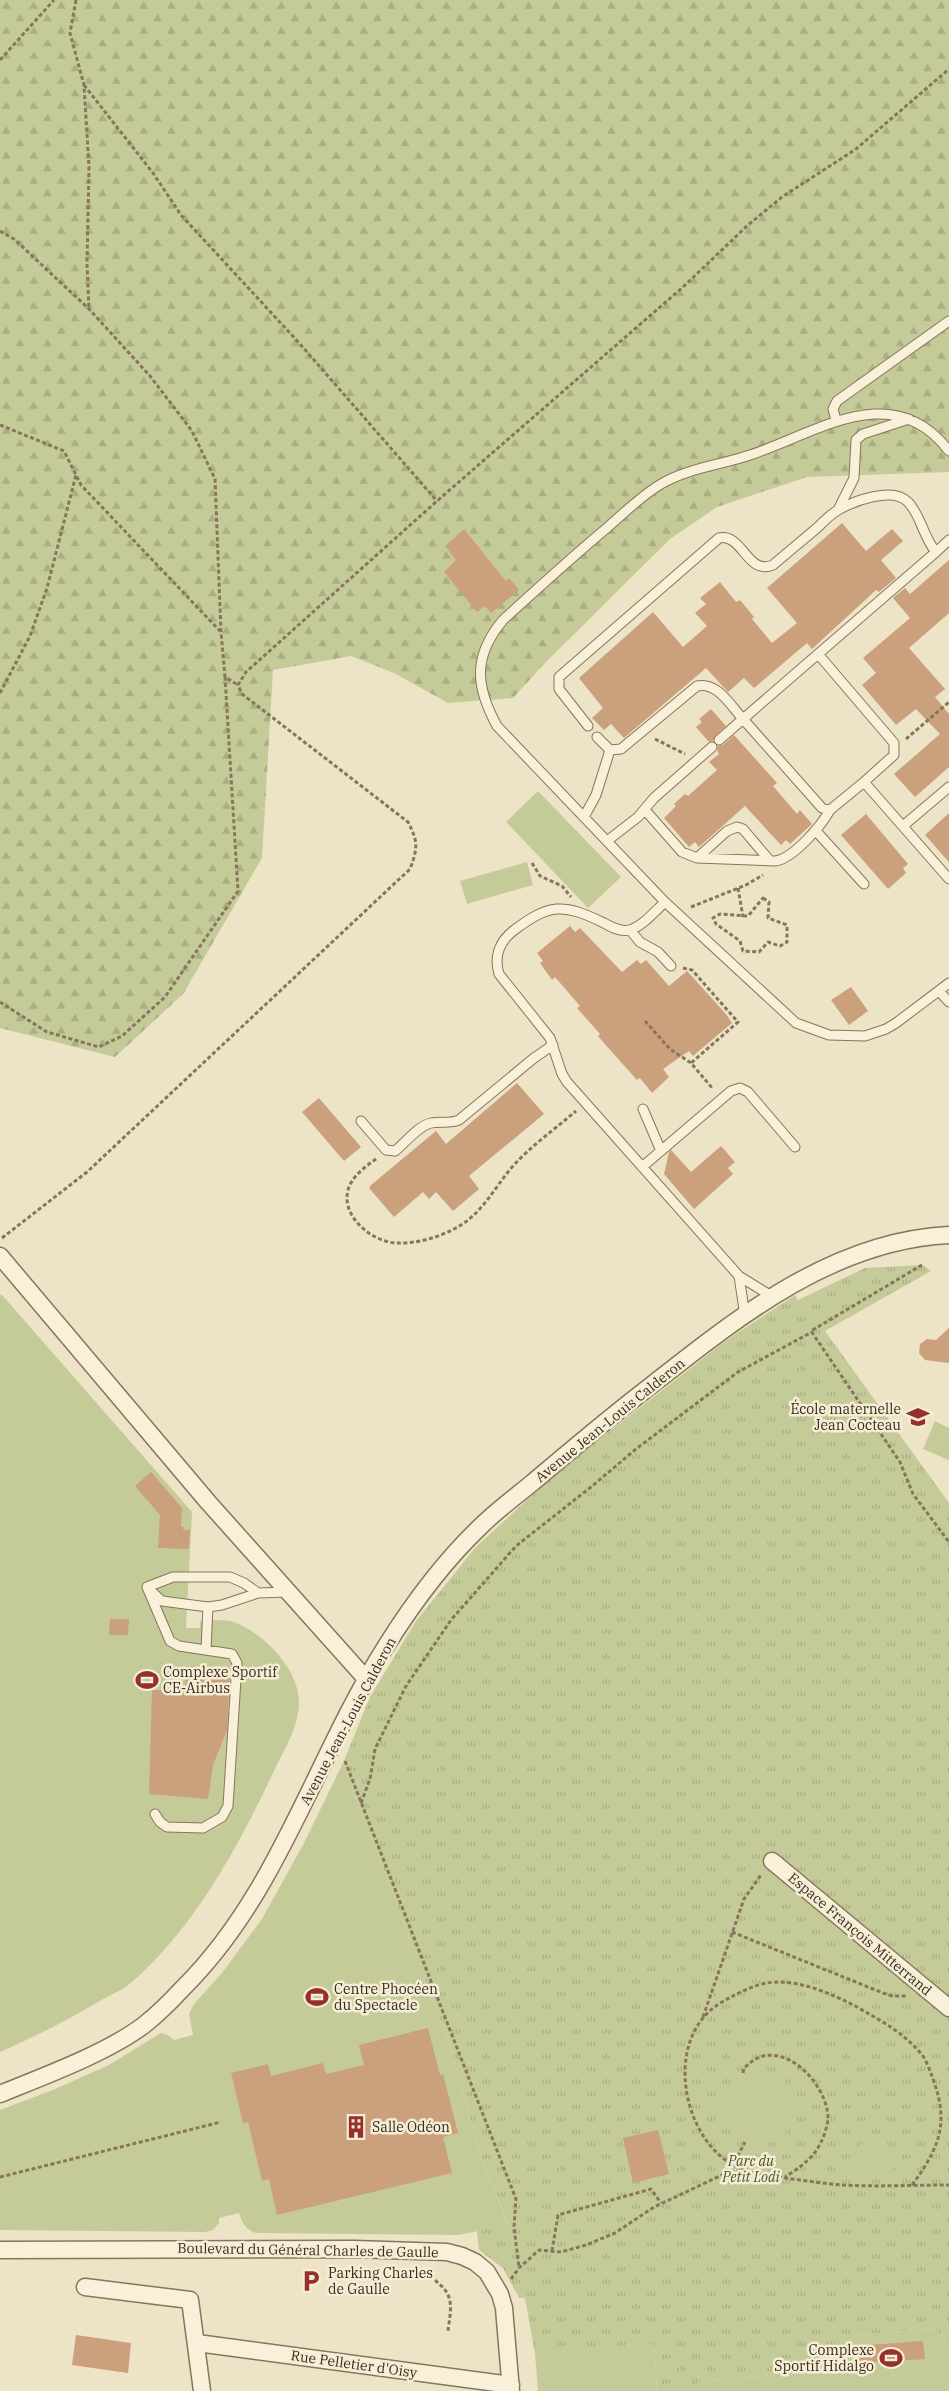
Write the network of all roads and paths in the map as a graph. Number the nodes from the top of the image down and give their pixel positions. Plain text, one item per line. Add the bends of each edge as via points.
1 (54, 0) edge
2 (76, 0) edge
3 (0, 60) edge
4 (949, 69) edge
5 (84, 85) junction
6 (0, 231) edge
7 (89, 309) junction
8 (949, 321) edge
9 (909, 419) junction
10 (836, 420) junction
11 (0, 425) edge
12 (949, 450) edge
13 (76, 474) junction
14 (437, 501) junction
15 (838, 510) junction
16 (949, 540) edge
17 (936, 552) junction
18 (221, 632) junction
19 (818, 654) junction
20 (225, 677) junction
21 (238, 685) junction
22 (0, 693) edge
23 (949, 702) edge
24 (743, 719) junction
25 (588, 726) dead end
26 (642, 733) junction
27 (597, 737) dead end
28 (720, 740) dead end
29 (894, 743) junction
30 (712, 747) dead end
31 (610, 750) junction
32 (697, 760) junction
33 (864, 782) junction
34 (949, 787) edge
35 (645, 810) junction
36 (830, 810) junction
37 (584, 817) junction
38 (903, 826) junction
39 (816, 831) junction
40 (607, 841) junction
41 (697, 858) junction
42 (770, 861) junction
43 (532, 863) dead end
44 (949, 879) edge
45 (864, 884) dead end
46 (738, 888) junction
47 (665, 902) junction
48 (572, 910) junction
49 (676, 912) junction
50 (744, 917) junction
51 (630, 930) junction
52 (671, 966) joint
53 (949, 983) edge
54 (939, 991) junction
55 (0, 1002) edge
56 (949, 1002) edge
57 (645, 1021) dead end
58 (553, 1045) junction
59 (691, 1063) junction
60 (722, 1099) junction
61 (585, 1102) junction
62 (643, 1109) dead end
63 (360, 1121) dead end
64 (795, 1146) dead end
65 (386, 1150) junction
66 (661, 1151) junction
67 (642, 1167) junction
68 (949, 1235) edge
69 (0, 1240) edge
70 (0, 1256) edge
71 (922, 1265) dead end
72 (739, 1276) junction
73 (773, 1297) junction
74 (745, 1316) junction
75 (812, 1332) junction
76 (949, 1542) edge
77 (147, 1587) junction
78 (288, 1592) junction
79 (258, 1593) junction
80 (208, 1607) junction
81 (206, 1649) junction
82 (367, 1680) junction
83 (337, 1739) junction
84 (361, 1803) junction
85 (155, 1814) dead end
86 (772, 1861) joint
87 (732, 1932) junction
88 (921, 1984) junction
89 (949, 2008) edge
90 (702, 2018) junction
91 (743, 2074) dead end
92 (942, 2091) dead end
93 (0, 2094) edge
94 (221, 2122) dead end
95 (943, 2138) dead end
96 (745, 2142) dead end
97 (733, 2165) junction
98 (0, 2177) edge
99 (785, 2178) junction
100 (912, 2185) junction
101 (949, 2185) edge
102 (661, 2203) junction
103 (0, 2250) edge
104 (552, 2251) junction
105 (431, 2262) dead end
106 (519, 2268) junction
107 (85, 2287) dead end
108 (500, 2294) junction
109 (448, 2331) dead end
110 (197, 2342) junction
111 (511, 2388) edge
112 (202, 2391) edge

1 - 3 path
2 - 5 path via 70,33
4 - 14 path via 856,148 748,225 683,287
5 - 7 path via 89,167
5 - 14 path via 181,214
6 - 7 path via 14,239
7 - 18 path via 150,376 192,431 215,479
8 - 10 lane via 837,401 833,409
9 - 10 lane via 885,414
9 - 12 lane via 931,430
9 - 15 lane via 863,434 856,440 854,478
10 - 37 lane via 760,452 679,475 661,484 575,555 503,620 492,634 484,651 480,673 481,691 488,710 497,726
11 - 13 path via 64,451
13 - 18 path via 81,485
13 - 22 path via 47,588 30,636
14 - 21 path via 246,672
15 - 17 lane via 874,497 898,495 912,507 925,537
15 - 25 lane via 766,568 753,562 733,540 719,538 559,677 558,689
16 - 17 lane
17 - 19 lane
18 - 20 path
19 - 24 lane
19 - 29 lane
20 - 21 path
20 - 55 path via 238,891 165,997 122,1036 99,1048 47,1032
21 - 69 path via 242,694 408,822 417,839 410,869 87,1172
23 - 29 path via 907,738
24 - 26 lane via 718,691 704,685 697,686
24 - 28 lane
24 - 36 lane via 822,808
26 - 31 lane via 621,749
26 - 32 path
27 - 31 lane
29 - 33 lane via 894,755
30 - 32 lane
31 - 37 lane via 596,795
32 - 35 lane
33 - 36 lane
33 - 38 lane
34 - 38 lane
35 - 40 lane
35 - 41 lane via 682,852
36 - 39 lane
37 - 40 lane
38 - 44 lane
39 - 42 lane via 784,859
39 - 45 lane
40 - 47 lane
41 - 42 lane
41 - 42 lane via 727,831 737,827
42 - 46 path via 766,872
43 - 48 path via 540,876 558,883 569,893
46 - 49 path
46 - 50 path
47 - 49 lane
47 - 51 lane
48 - 51 lane via 614,928
48 - 58 lane via 556,908 526,921 507,936 499,948 496,962 499,974
49 - 54 lane via 788,1018 818,1033 853,1037 876,1033 896,1023
50 - 50 path via 720,914 713,918 738,939 743,951 759,952 768,942 780,946 787,942 787,926 768,918 769,902 765,898 752,914
51 - 52 lane
52 - 59 path via 692,970 738,1022
53 - 54 lane
54 - 56 lane
57 - 59 path via 670,1049
58 - 61 lane via 562,1074
58 - 65 lane via 459,1120 431,1123 395,1151
59 - 60 path
60 - 64 lane via 740,1088 748,1092
60 - 66 lane
61 - 65 path via 514,1166 470,1220 454,1230 412,1243 394,1243 365,1230 356,1220 347,1200 348,1189 354,1179
61 - 67 lane
62 - 66 lane
63 - 65 lane
66 - 67 lane
67 - 72 lane
68 - 73 street, Avenue Jean-Louis Calderon via 882,1245 843,1259
70 - 78 street
71 - 75 path
72 - 73 lane
72 - 74 lane
73 - 74 street, Avenue Jean-Louis Calderon
74 - 82 street, Avenue Jean-Louis Calderon via 701,1346 600,1426 482,1525 441,1568 414,1604
75 - 76 path via 900,1462 913,1494
75 - 84 path via 738,1372 516,1546 451,1620 406,1686 375,1749 370,1779
77 - 79 lane via 173,1577 230,1577
77 - 80 lane via 162,1601
77 - 81 lane via 170,1642
78 - 79 lane
78 - 82 street
79 - 80 lane
80 - 81 lane
81 - 85 lane via 232,1654 238,1663 228,1806 222,1817 203,1828 167,1827
82 - 83 street, Avenue Jean-Louis Calderon
83 - 84 path
83 - 93 street, Avenue Jean-Louis Calderon via 266,1879 203,1969 144,2025 114,2043
84 - 106 path via 516,2199 514,2227
86 - 87 path via 744,1899
86 - 88 street, Espace François Mitterrand
87 - 88 path via 892,1996 913,1993
87 - 90 path
88 - 89 street, Espace François Mitterrand
90 - 92 path via 722,2001 744,1990 768,1982 799,1984 845,2000 893,2028 917,2047 938,2076
90 - 97 path via 690,2040 686,2068 689,2107 697,2129 709,2146
91 - 99 path via 744,2068 755,2059 780,2056 795,2063 819,2088 824,2099 828,2120 821,2143 807,2161
94 - 98 path
95 - 100 path via 933,2159
96 - 97 path
97 - 99 path via 750,2172
97 - 102 path via 704,2185
99 - 100 path via 843,2185
100 - 101 path
102 - 104 path via 615,2233 586,2245 561,2252
102 - 104 path via 651,2189 558,2215
103 - 108 street, Boulevard du Général Charles de Gaulle via 199,2248 447,2252 475,2262 487,2272
104 - 106 path via 539,2250
105 - 109 path via 434,2282 448,2292 450,2300
106 - 108 path
107 - 110 street via 190,2300
108 - 111 street, Boulevard du Général Charles de Gaulle
110 - 111 street, Rue Pelletier d'Oisy
110 - 112 street

